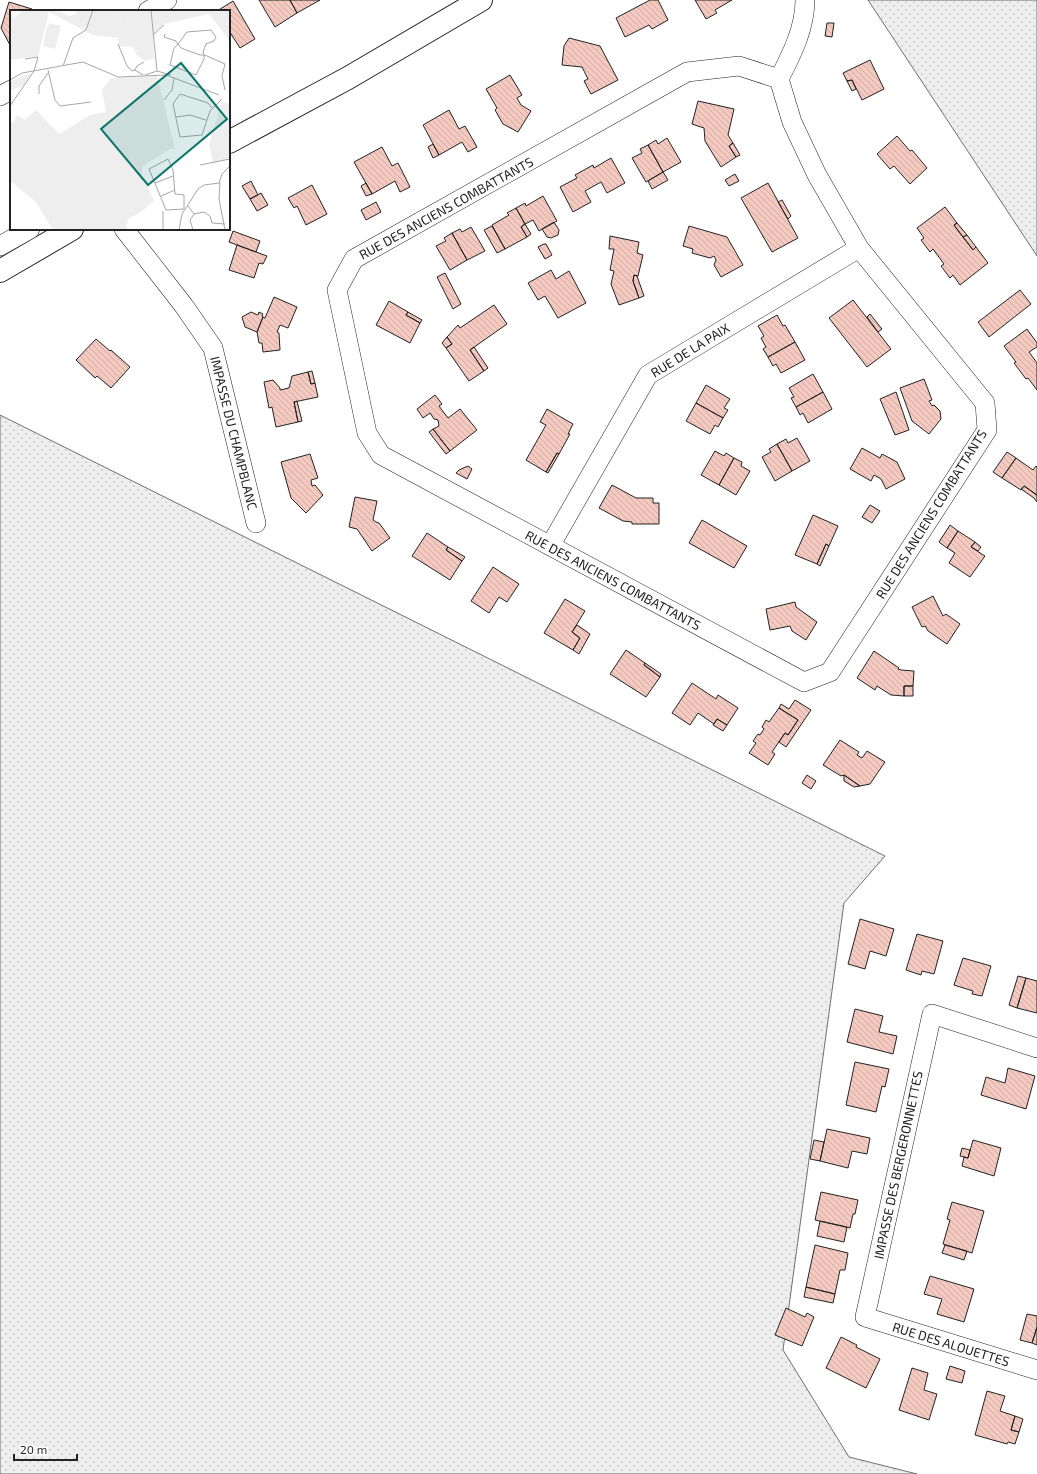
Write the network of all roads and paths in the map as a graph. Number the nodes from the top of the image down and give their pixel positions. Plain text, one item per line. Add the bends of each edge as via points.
1 (167, 0) edge
2 (481, 0) edge
3 (805, 0) edge
4 (150, 10) edge
5 (779, 79) junction
6 (10, 91) edge
7 (0, 96) edge
8 (230, 141) edge
9 (28, 230) edge
10 (70, 230) edge
11 (125, 230) edge
12 (0, 246) edge
13 (859, 248) junction
14 (0, 271) edge
15 (256, 523) dead end
16 (550, 546) junction
17 (1037, 1048) edge
18 (865, 1317) joint
19 (1037, 1370) edge

1 - 4 street
2 - 8 main road via 348,78
3 - 5 street via 805,13 793,52
5 - 13 street, RUE DES ANCIENS COMBATTANTS via 792,122 817,175
5 - 16 street, RUE DES ANCIENS COMBATTANTS via 739,66 687,72 354,259 338,290 367,433 382,455
6 - 7 street
9 - 12 street
10 - 14 main road
11 - 15 street, IMPASSE DU CHAMPBLANC via 213,348
13 - 16 street, RUE DE LA PAIX via 648,375
13 - 16 street, RUE DES ANCIENS COMBATTANTS via 985,403 987,430 830,672 804,682
17 - 18 street, IMPASSE DES BERGERONNETTES via 932,1014
18 - 19 street, RUE DES ALOUETTES

